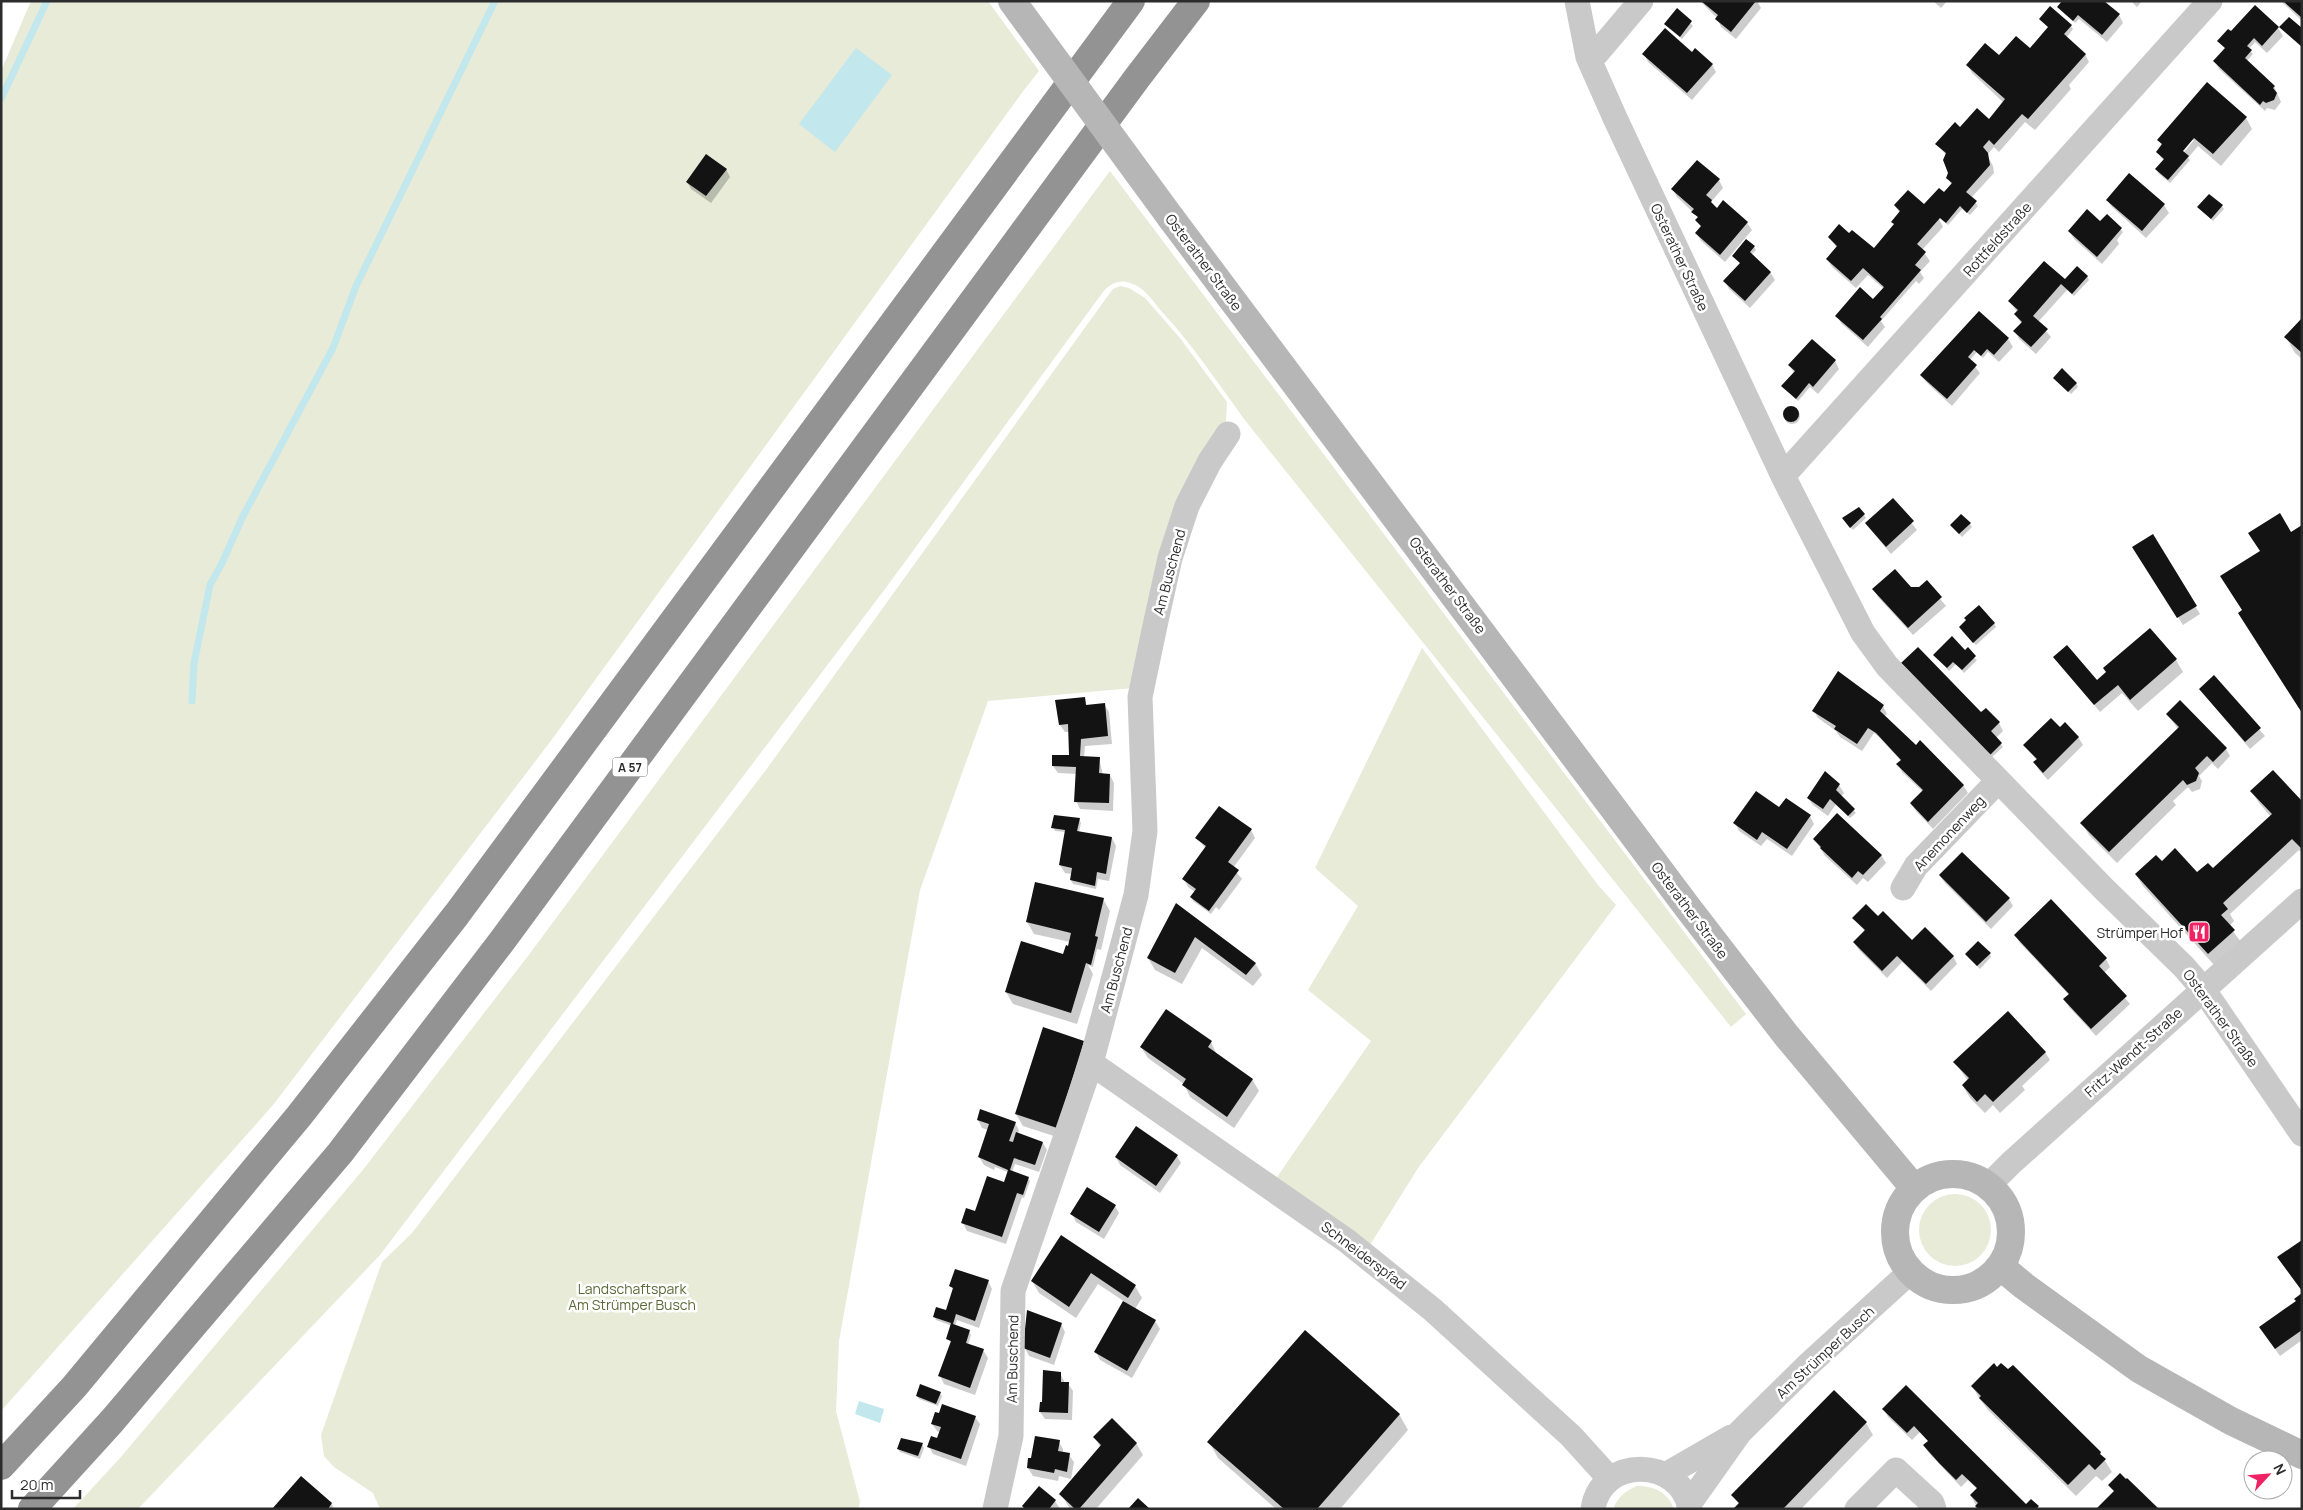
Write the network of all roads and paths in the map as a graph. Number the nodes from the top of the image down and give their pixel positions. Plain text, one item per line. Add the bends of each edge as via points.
1 (1012, 1) edge
2 (1131, 1) edge
3 (1196, 1) edge
4 (1577, 1) edge
5 (1641, 1) edge
6 (2210, 1) edge
7 (1588, 57) junction
8 (1228, 434) dead end
9 (1783, 476) junction
10 (1998, 781) junction
11 (1903, 888) dead end
12 (2302, 900) edge
13 (2203, 989) junction
14 (1091, 1063) junction
15 (2302, 1134) edge
16 (1989, 1185) junction
17 (1914, 1188) junction
18 (2000, 1266) junction
19 (1910, 1272) junction
20 (1740, 1432) junction
21 (2302, 1455) edge
22 (1, 1466) edge
23 (1667, 1474) junction
24 (1610, 1479) junction
25 (1690, 1506) edge
26 (32, 1509) edge
27 (995, 1509) edge
28 (1593, 1509) edge
29 (1858, 1509) edge
30 (1934, 1509) edge

1 - 17 main road, Osterather Straße, bridge via 1688,908 1786,1034
2 - 22 highway via 457,914 293,1124 74,1386
3 - 26 highway, A 57 via 502,942 346,1145 112,1421
4 - 7 street, Osterather Straße
5 - 7 street via 1597,53
6 - 9 street, Rottfeldstraße
7 - 9 street, Osterather Straße
8 - 14 street, Am Buschend via 1187,506 1170,558 1156,621 1140,697 1145,831 1139,877
9 - 10 street, Osterather Straße via 1863,633 1887,666
10 - 11 street, Anemonenweg via 1916,866
10 - 13 street, Osterather Straße
12 - 13 street, Fritz-Wendt-Straße
13 - 15 street, Osterather Straße
13 - 16 street, Fritz-Wendt-Straße
14 - 24 street, Schneiderspfad via 1347,1241 1434,1310 1572,1436
14 - 27 street, Am Buschend via 1013,1291 1011,1436
16 - 17 main road via 1971,1176 1951,1173 1931,1177
16 - 18 main road via 2009,1215 2012,1232 2009,1250
17 - 19 main road via 1902,1202 1895,1220 1897,1248
18 - 19 main road via 1986,1280 1967,1288 1950,1290 1928,1285
18 - 21 main road via 2139,1369 2231,1421
19 - 20 street, Am Strümper Busch
20 - 23 street, Am Strümper Busch
20 - 25 street, Am Strümper Busch
23 - 24 street via 1638,1468
23 - 25 street via 1684,1492
24 - 28 street
29 - 30 street via 1896,1470 1932,1503

